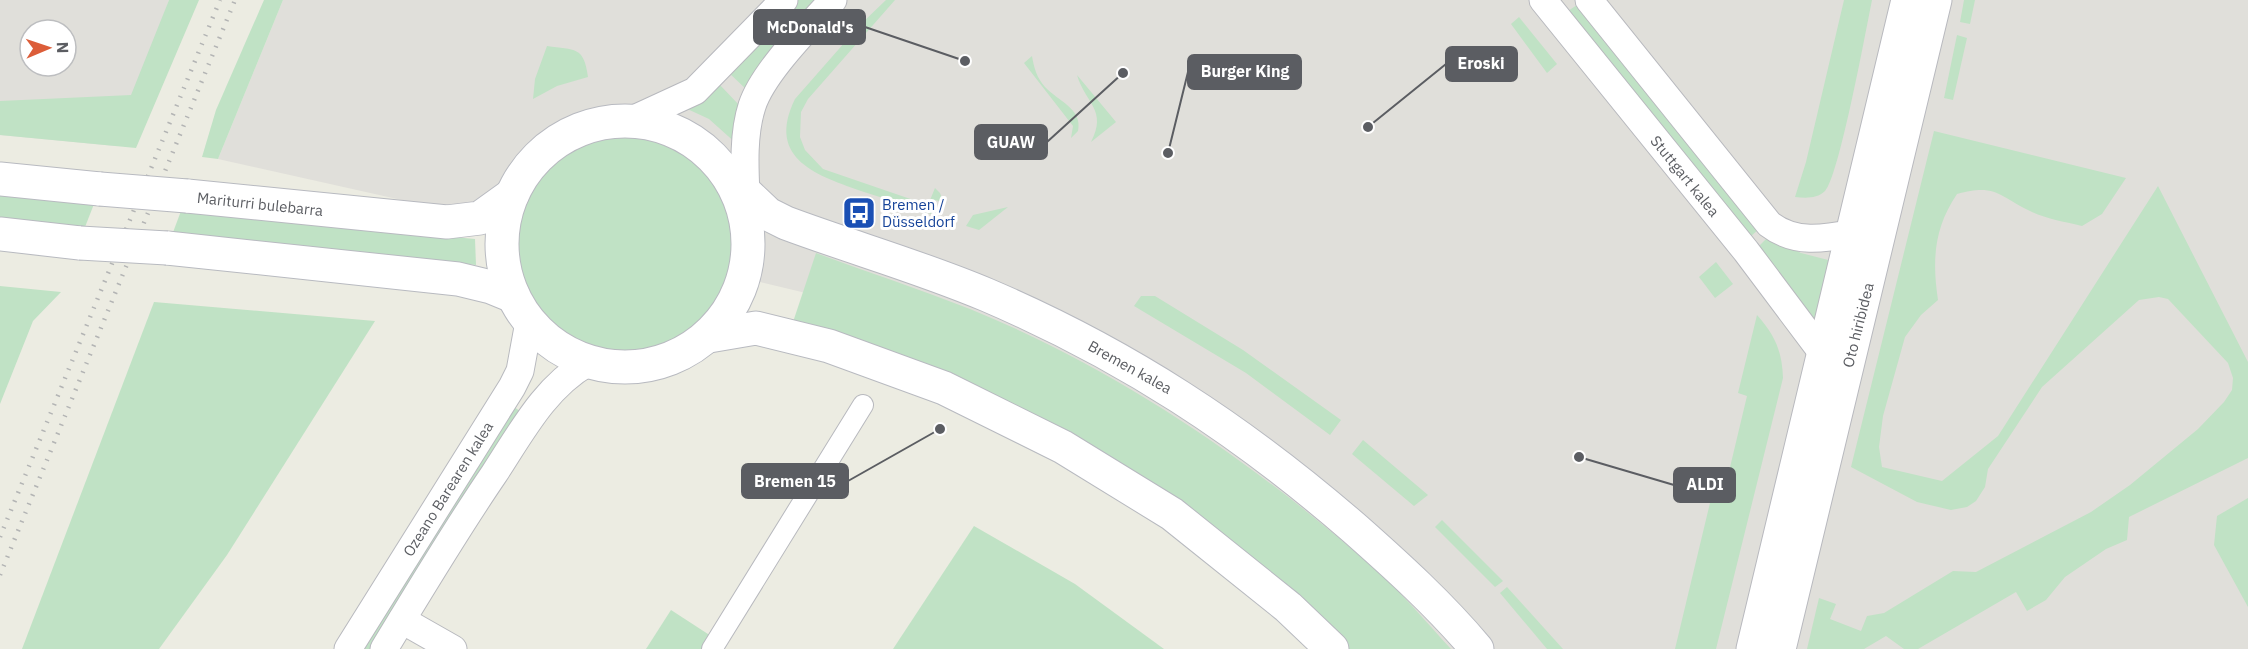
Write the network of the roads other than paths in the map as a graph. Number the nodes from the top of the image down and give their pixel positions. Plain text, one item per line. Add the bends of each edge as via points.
1 (784, 0) edge
2 (833, 0) edge
3 (1543, 0) edge
4 (1589, 0) edge
5 (1908, 0) edge
6 (1935, 0) edge
7 (632, 120) junction
8 (0, 180) edge
9 (738, 185) junction
10 (512, 195) junction
11 (1854, 233) junction
12 (0, 234) edge
13 (521, 309) junction
14 (709, 336) junction
15 (1824, 355) junction
16 (587, 363) junction
17 (863, 405) dead end
18 (402, 620) junction
19 (348, 649) edge
20 (384, 649) edge
21 (453, 649) edge
22 (712, 649) edge
23 (1332, 649) edge
24 (1477, 649) edge
25 (1753, 649) edge
26 (1779, 649) edge

1 - 7 street via 695,91
2 - 9 street via 793,45 752,106
3 - 15 street, Stuttgart kalea via 1746,251
4 - 11 street via 1769,224 1795,238 1822,239
5 - 11 main road, Oto hiribidea
6 - 26 main road, Oto hiribidea
7 - 9 main road, Bremen kalea via 655,124 697,144
7 - 10 main road, Bremen kalea via 602,122 574,132 548,148 527,169
8 - 10 main road, Mariturri bulebarra, bridge via 447,222 480,218
9 - 14 main road via 749,251 745,274 725,318
9 - 24 main road, Bremen kalea via 768,214 786,223 989,296 1154,379 1221,422 1300,481 1387,557
10 - 13 main road via 504,220 502,246 505,272
11 - 15 main road, Oto hiribidea
12 - 13 main road, bridge via 458,279 490,287
13 - 16 main road via 546,339
13 - 19 street, Ozeano Barearen kalea via 520,371 512,387
14 - 16 main road via 672,359 652,366 630,368
14 - 23 main road via 756,328 829,346 944,388 1063,447 1172,514 1288,606
15 - 25 main road, Oto hiribidea
16 - 18 street, Ozeano Barearen kalea via 568,374 540,404
17 - 22 street
18 - 20 street, Ozeano Barearen kalea
18 - 21 street

